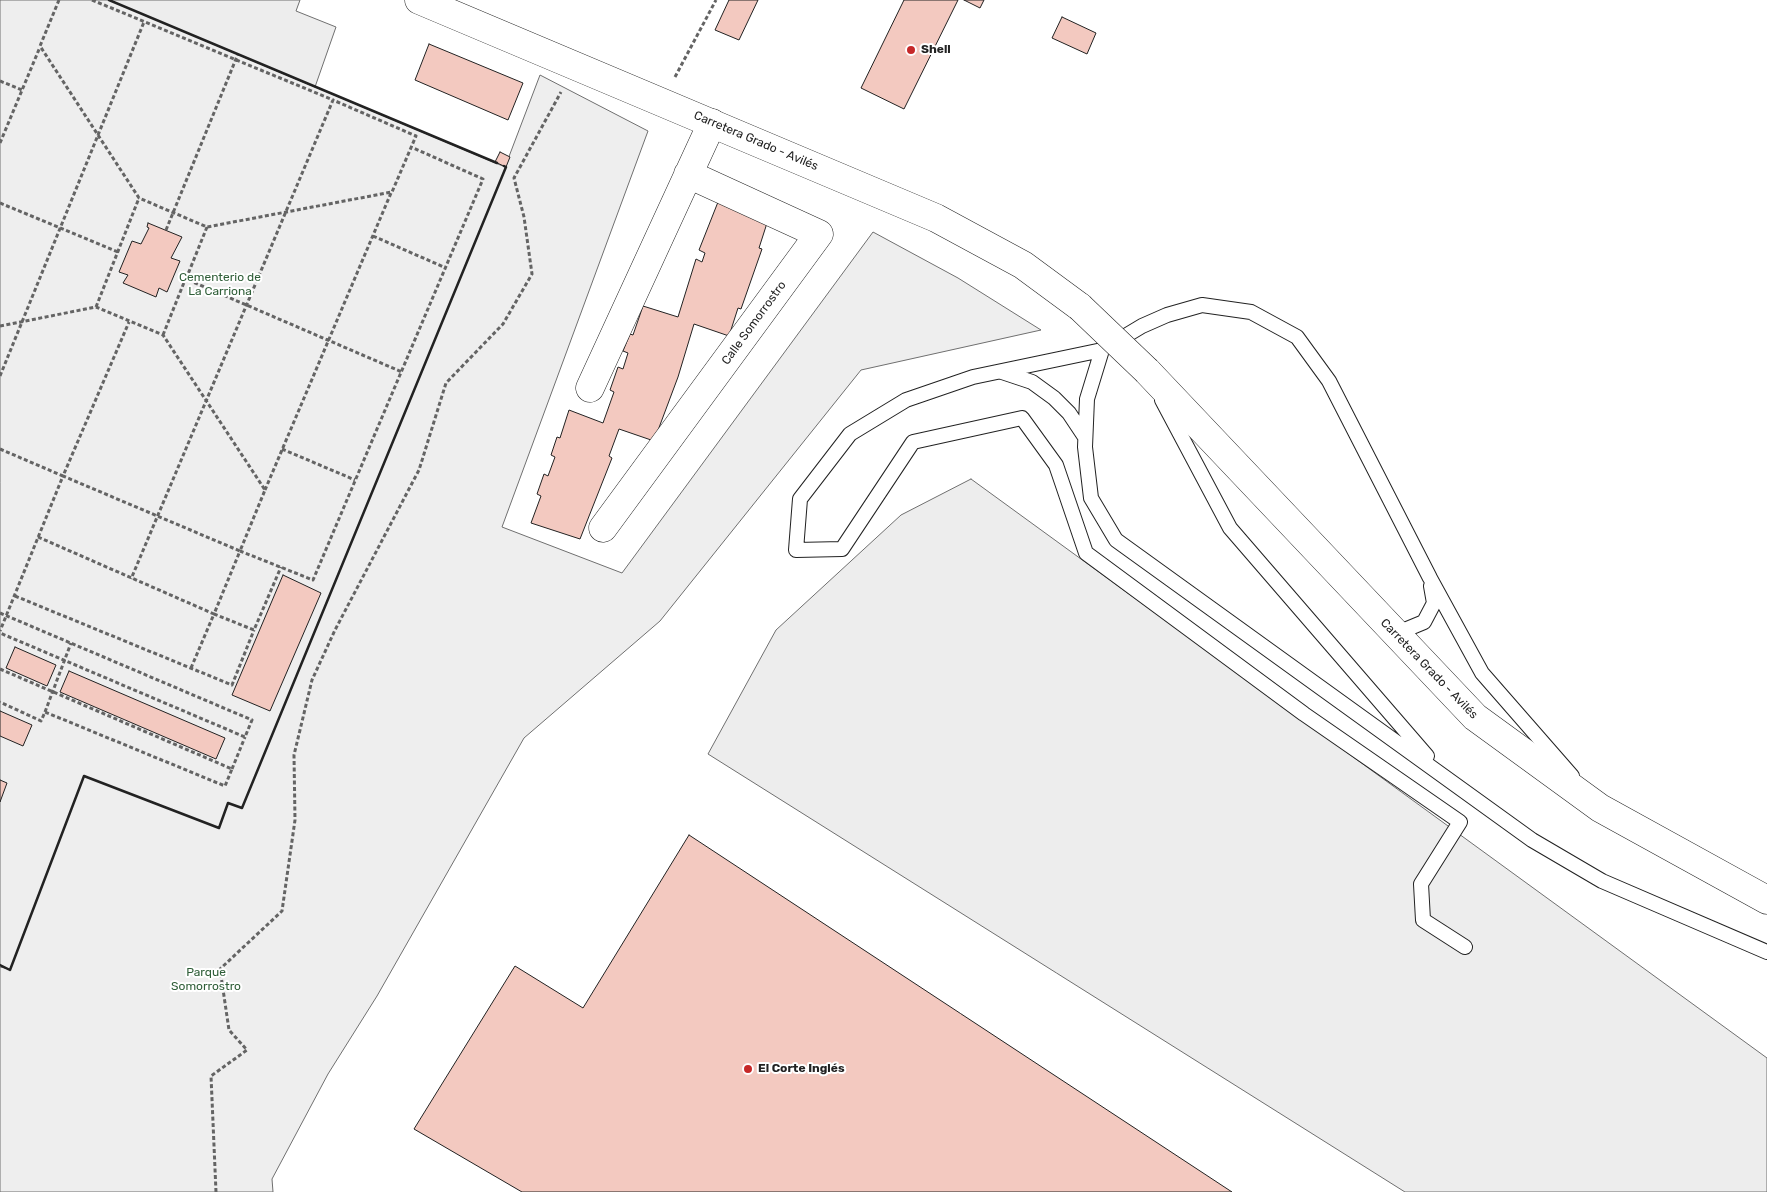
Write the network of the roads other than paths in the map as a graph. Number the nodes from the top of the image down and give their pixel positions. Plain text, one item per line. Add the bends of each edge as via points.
1 (419, 0) edge
2 (712, 123) junction
3 (688, 174) junction
4 (1102, 350) junction
5 (1147, 370) junction
6 (999, 372) junction
7 (590, 388) dead end
8 (1085, 437) junction
9 (603, 528) dead end
10 (1430, 578) junction
11 (1395, 634) junction
12 (1442, 773) junction
13 (1600, 808) junction
14 (1767, 900) edge
15 (1466, 947) dead end
16 (1767, 952) edge

1 - 2 main road, Carretera Grado - Avilés
2 - 3 main road
2 - 5 main road, Carretera Grado - Avilés, bridge via 936,218 1024,265 1080,307
3 - 7 main road
3 - 9 main road, Calle Somorrostro via 819,234
4 - 6 lane
4 - 8 lane via 1087,399
4 - 10 lane via 1142,326 1202,305 1251,312 1297,337 1329,381
5 - 11 main road, Carretera Grado - Avilés
5 - 12 lane via 1230,528
6 - 8 lane via 1032,382 1047,392 1069,413
6 - 15 lane via 973,377 906,400 850,434 800,498 796,550 842,549 913,442 1022,418 1056,465 1086,552 1304,714 1460,822 1421,884 1423,920
8 - 12 lane via 1091,498 1116,540
10 - 11 lane via 1434,602 1424,622
10 - 13 lane via 1482,673
11 - 13 main road, Carretera Grado - Avilés via 1475,718
12 - 16 lane via 1532,840 1602,881
13 - 14 main road, Carretera Grado - Avilés

